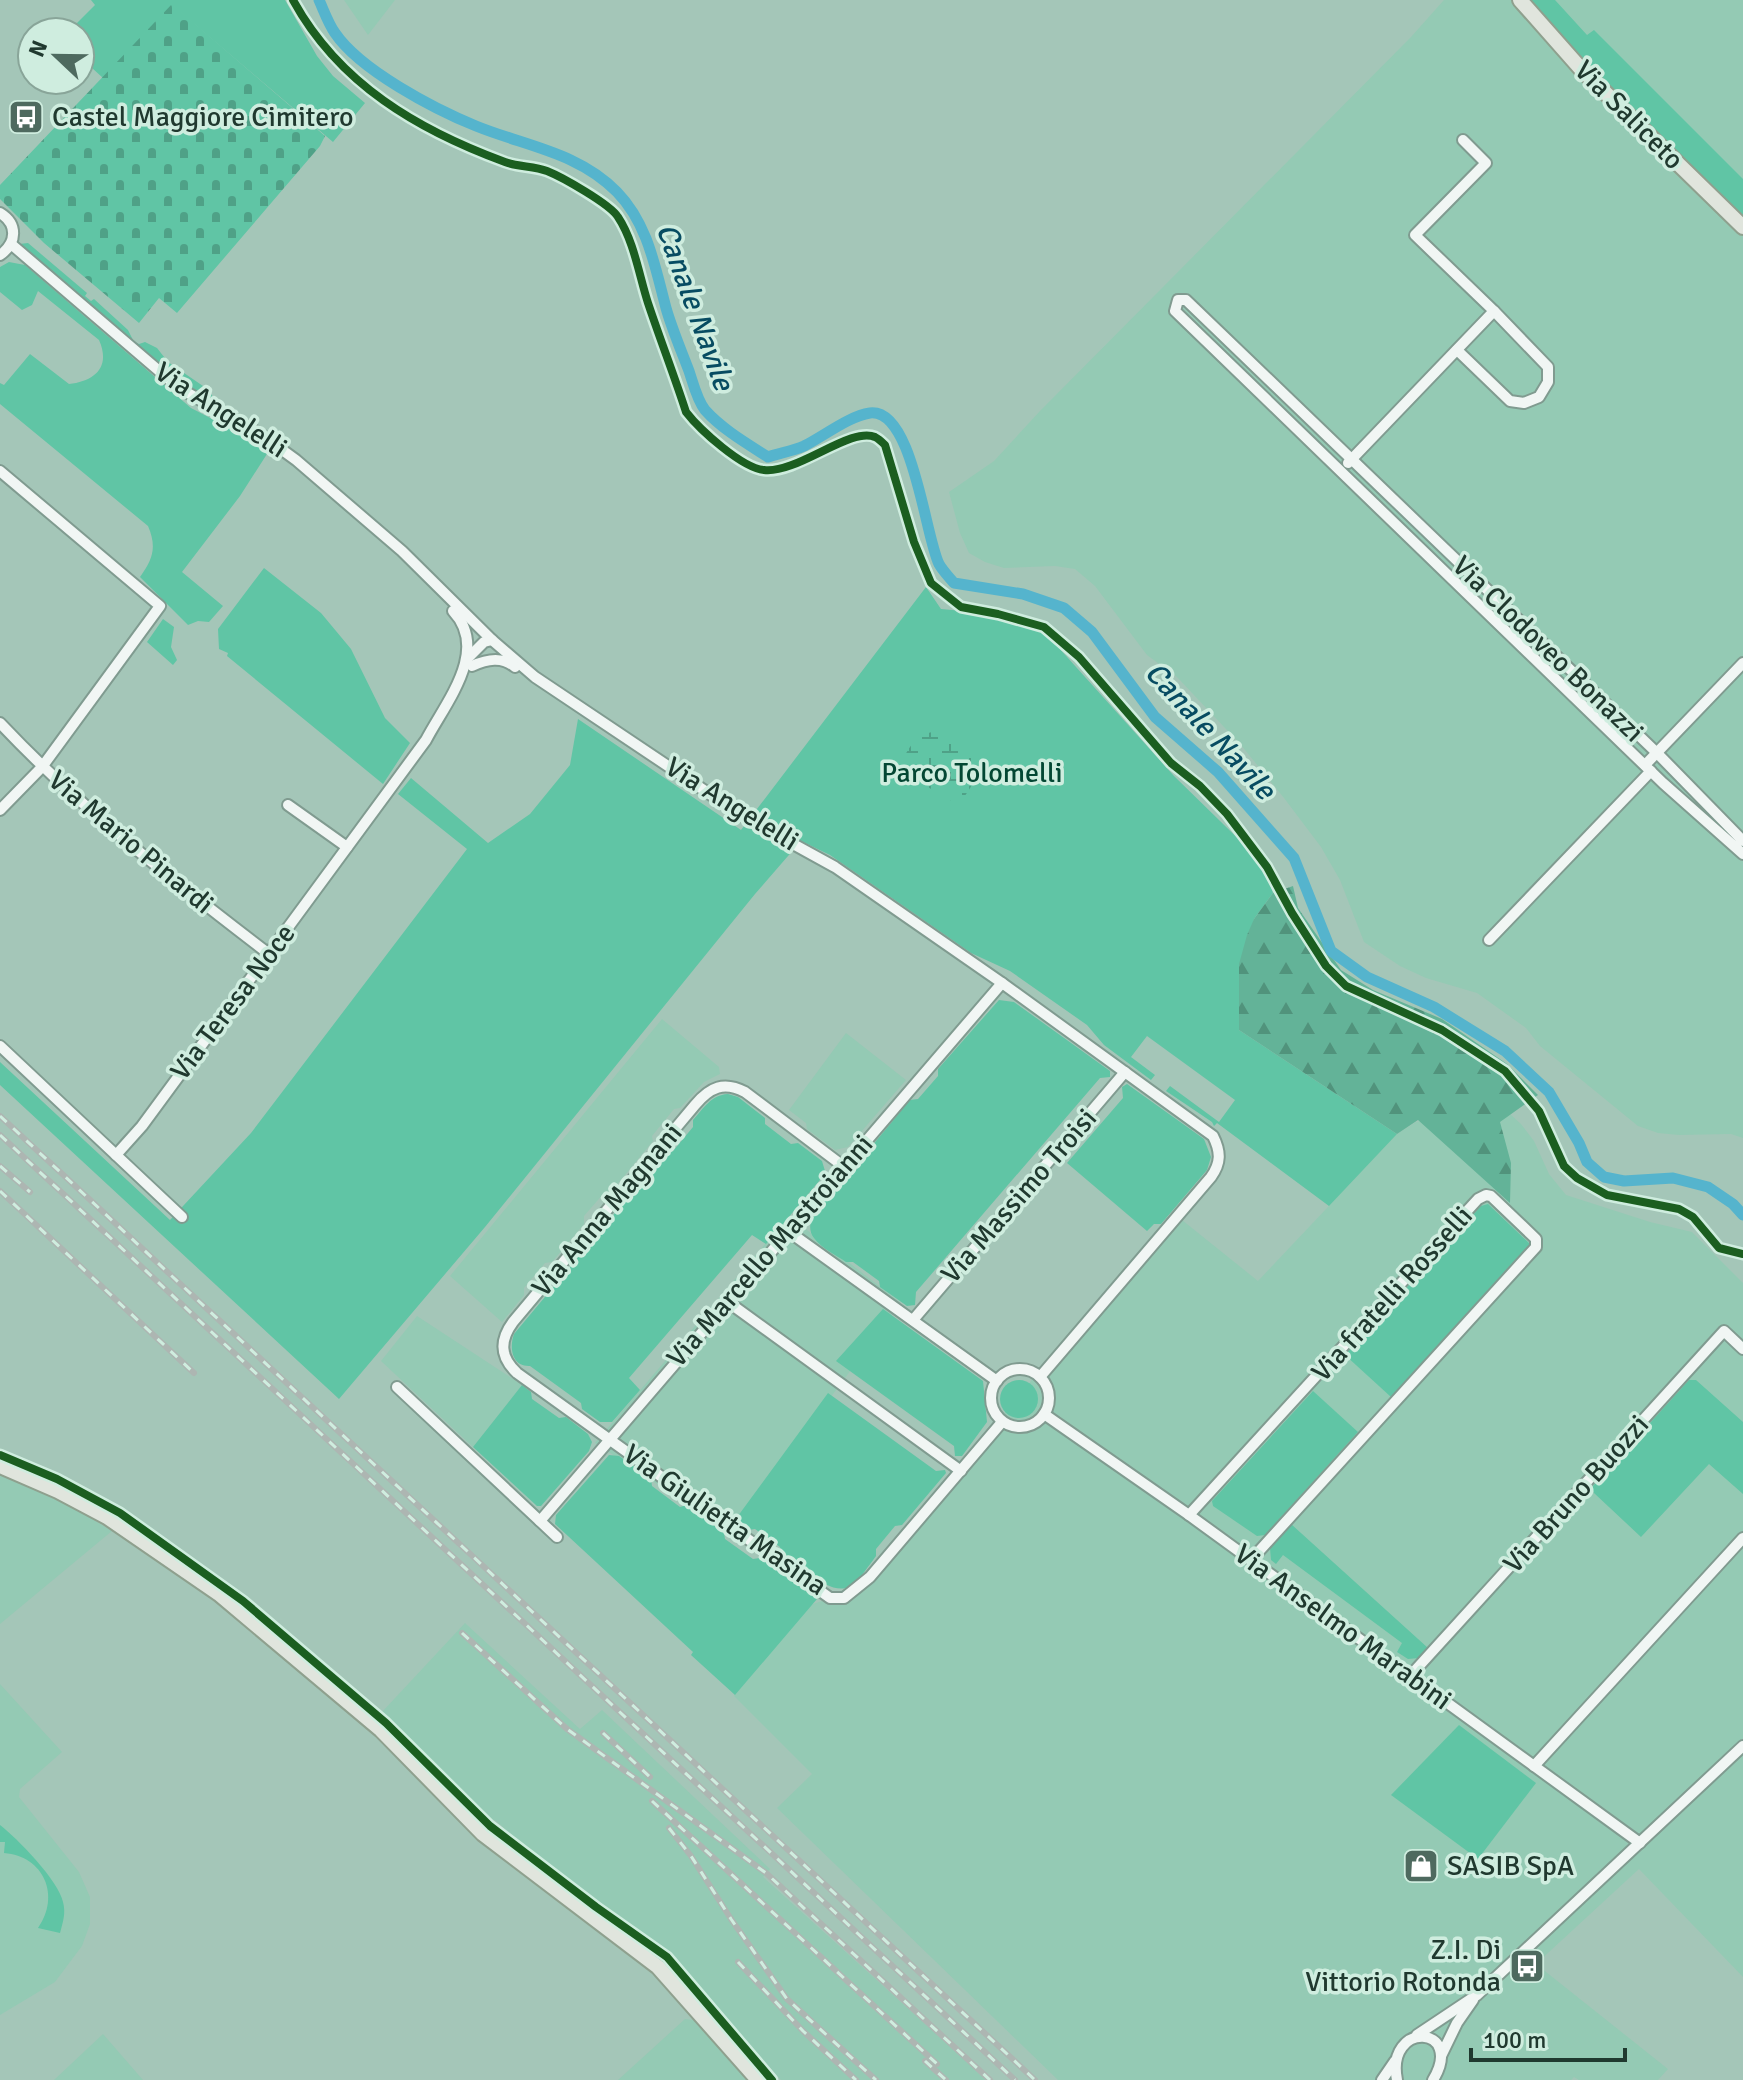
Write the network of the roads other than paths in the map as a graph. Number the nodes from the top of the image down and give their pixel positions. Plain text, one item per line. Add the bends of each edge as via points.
1 (1520, 0) edge
2 (1463, 140) dead end
3 (2, 212) edge
4 (1743, 227) edge
5 (5, 250) edge
6 (1494, 311) junction
7 (1457, 350) junction
8 (1351, 459) junction
9 (0, 471) edge
10 (1341, 471) junction
11 (410, 558) junction
12 (492, 640) junction
13 (1743, 663) edge
14 (468, 665) junction
15 (555, 689) junction
16 (0, 723) edge
17 (1657, 753) junction
18 (42, 767) junction
19 (1648, 768) junction
20 (288, 805) dead end
21 (0, 810) edge
22 (1743, 841) edge
23 (347, 847) junction
24 (1743, 854) edge
25 (1489, 940) dead end
26 (269, 954) junction
27 (1002, 983) junction
28 (0, 1046) edge
29 (1125, 1072) junction
30 (116, 1155) junction
31 (843, 1166) junction
32 (182, 1217) dead end
33 (788, 1231) junction
34 (728, 1302) junction
35 (913, 1320) junction
36 (1743, 1349) edge
37 (1040, 1377) junction
38 (997, 1381) junction
39 (397, 1387) dead end
40 (1044, 1414) junction
41 (1002, 1422) junction
42 (610, 1439) junction
43 (0, 1466) edge
44 (961, 1471) junction
45 (1189, 1515) junction
46 (540, 1521) junction
47 (557, 1537) dead end
48 (1743, 1538) edge
49 (1251, 1560) junction
50 (1410, 1676) junction
51 (1743, 1746) edge
52 (1534, 1766) junction
53 (1640, 1843) junction
54 (1477, 1995) junction
55 (1417, 2035) junction
56 (1441, 2057) junction
57 (1396, 2059) junction
58 (1435, 2078) edge
59 (758, 2080) edge
60 (1382, 2080) edge
61 (1397, 2080) edge

1 - 4 main road, Via Saliceto via 1581,69
2 - 6 street via 1486,163 1415,235
3 - 5 street via 13,229
5 - 11 street, Via Angelelli via 28,261 179,388 279,446
6 - 7 street
6 - 7 street via 1548,367 1548,382 1539,397 1510,401
7 - 8 street
8 - 10 street
8 - 10 street, Via Clodoveo Bonazzi via 1186,300 1178,300 1175,311
8 - 17 street, Via Clodoveo Bonazzi
9 - 18 street via 160,606
10 - 19 street, Via Clodoveo Bonazzi
11 - 12 street, Via Angelelli
11 - 14 street via 434,593 462,620
12 - 14 street, Via Teresa Noce
12 - 15 street, Via Angelelli
13 - 17 street
14 - 15 street via 492,659 509,662 535,682
14 - 23 street, Via Teresa Noce via 426,740
15 - 27 street, Via Angelelli via 744,817 835,867
16 - 18 street, Via Mario Pinardi
17 - 19 street
17 - 22 street, Via Clodoveo Bonazzi
18 - 21 street
18 - 26 street, Via Mario Pinardi
19 - 24 street, Via Clodoveo Bonazzi
19 - 25 street, Via Clodoveo Bonazzi
20 - 23 street
23 - 26 street, Via Teresa Noce
26 - 30 street, Via Teresa Noce
27 - 29 street, Via Angelelli
27 - 31 street, Via Marcello Mastroianni
28 - 30 street
29 - 35 street, Via Massimo Troisi
29 - 37 street, Via Angelelli via 1213,1136 1218,1165
30 - 32 street
31 - 33 street, Via Marcello Mastroianni
31 - 42 street, Via Anna Magnani via 734,1086 713,1088 695,1105 513,1322 504,1340 510,1366
33 - 34 street, Via Marcello Mastroianni
33 - 35 street
34 - 42 street, Via Marcello Mastroianni
34 - 44 street
35 - 38 street
36 - 50 street, Via Bruno Buozzi via 1724,1331
37 - 38 street via 1014,1370
37 - 40 street via 1048,1392
38 - 41 street via 991,1404
39 - 46 street
40 - 41 street via 1030,1426
40 - 45 street, Via Anselmo Marabini
41 - 44 street, Via Giulietta Masina
42 - 44 street, Via Giulietta Masina via 830,1598 844,1598 870,1577
42 - 46 street, Via Marcello Mastroianni
43 - 59 main road via 107,1517 219,1594 381,1730 483,1834 658,1967
45 - 49 street, Via Anselmo Marabini
45 - 49 street, Via fratelli Rosselli via 1478,1199 1491,1196 1536,1239 1536,1247
46 - 47 street
48 - 52 street
49 - 50 street, Via Anselmo Marabini
50 - 52 street, Via Anselmo Marabini
51 - 53 street
52 - 53 street, Via Anselmo Marabini
53 - 54 street
54 - 55 street
54 - 56 street
55 - 56 street via 1433,2039
55 - 57 street
56 - 58 street
57 - 60 street
57 - 61 street

